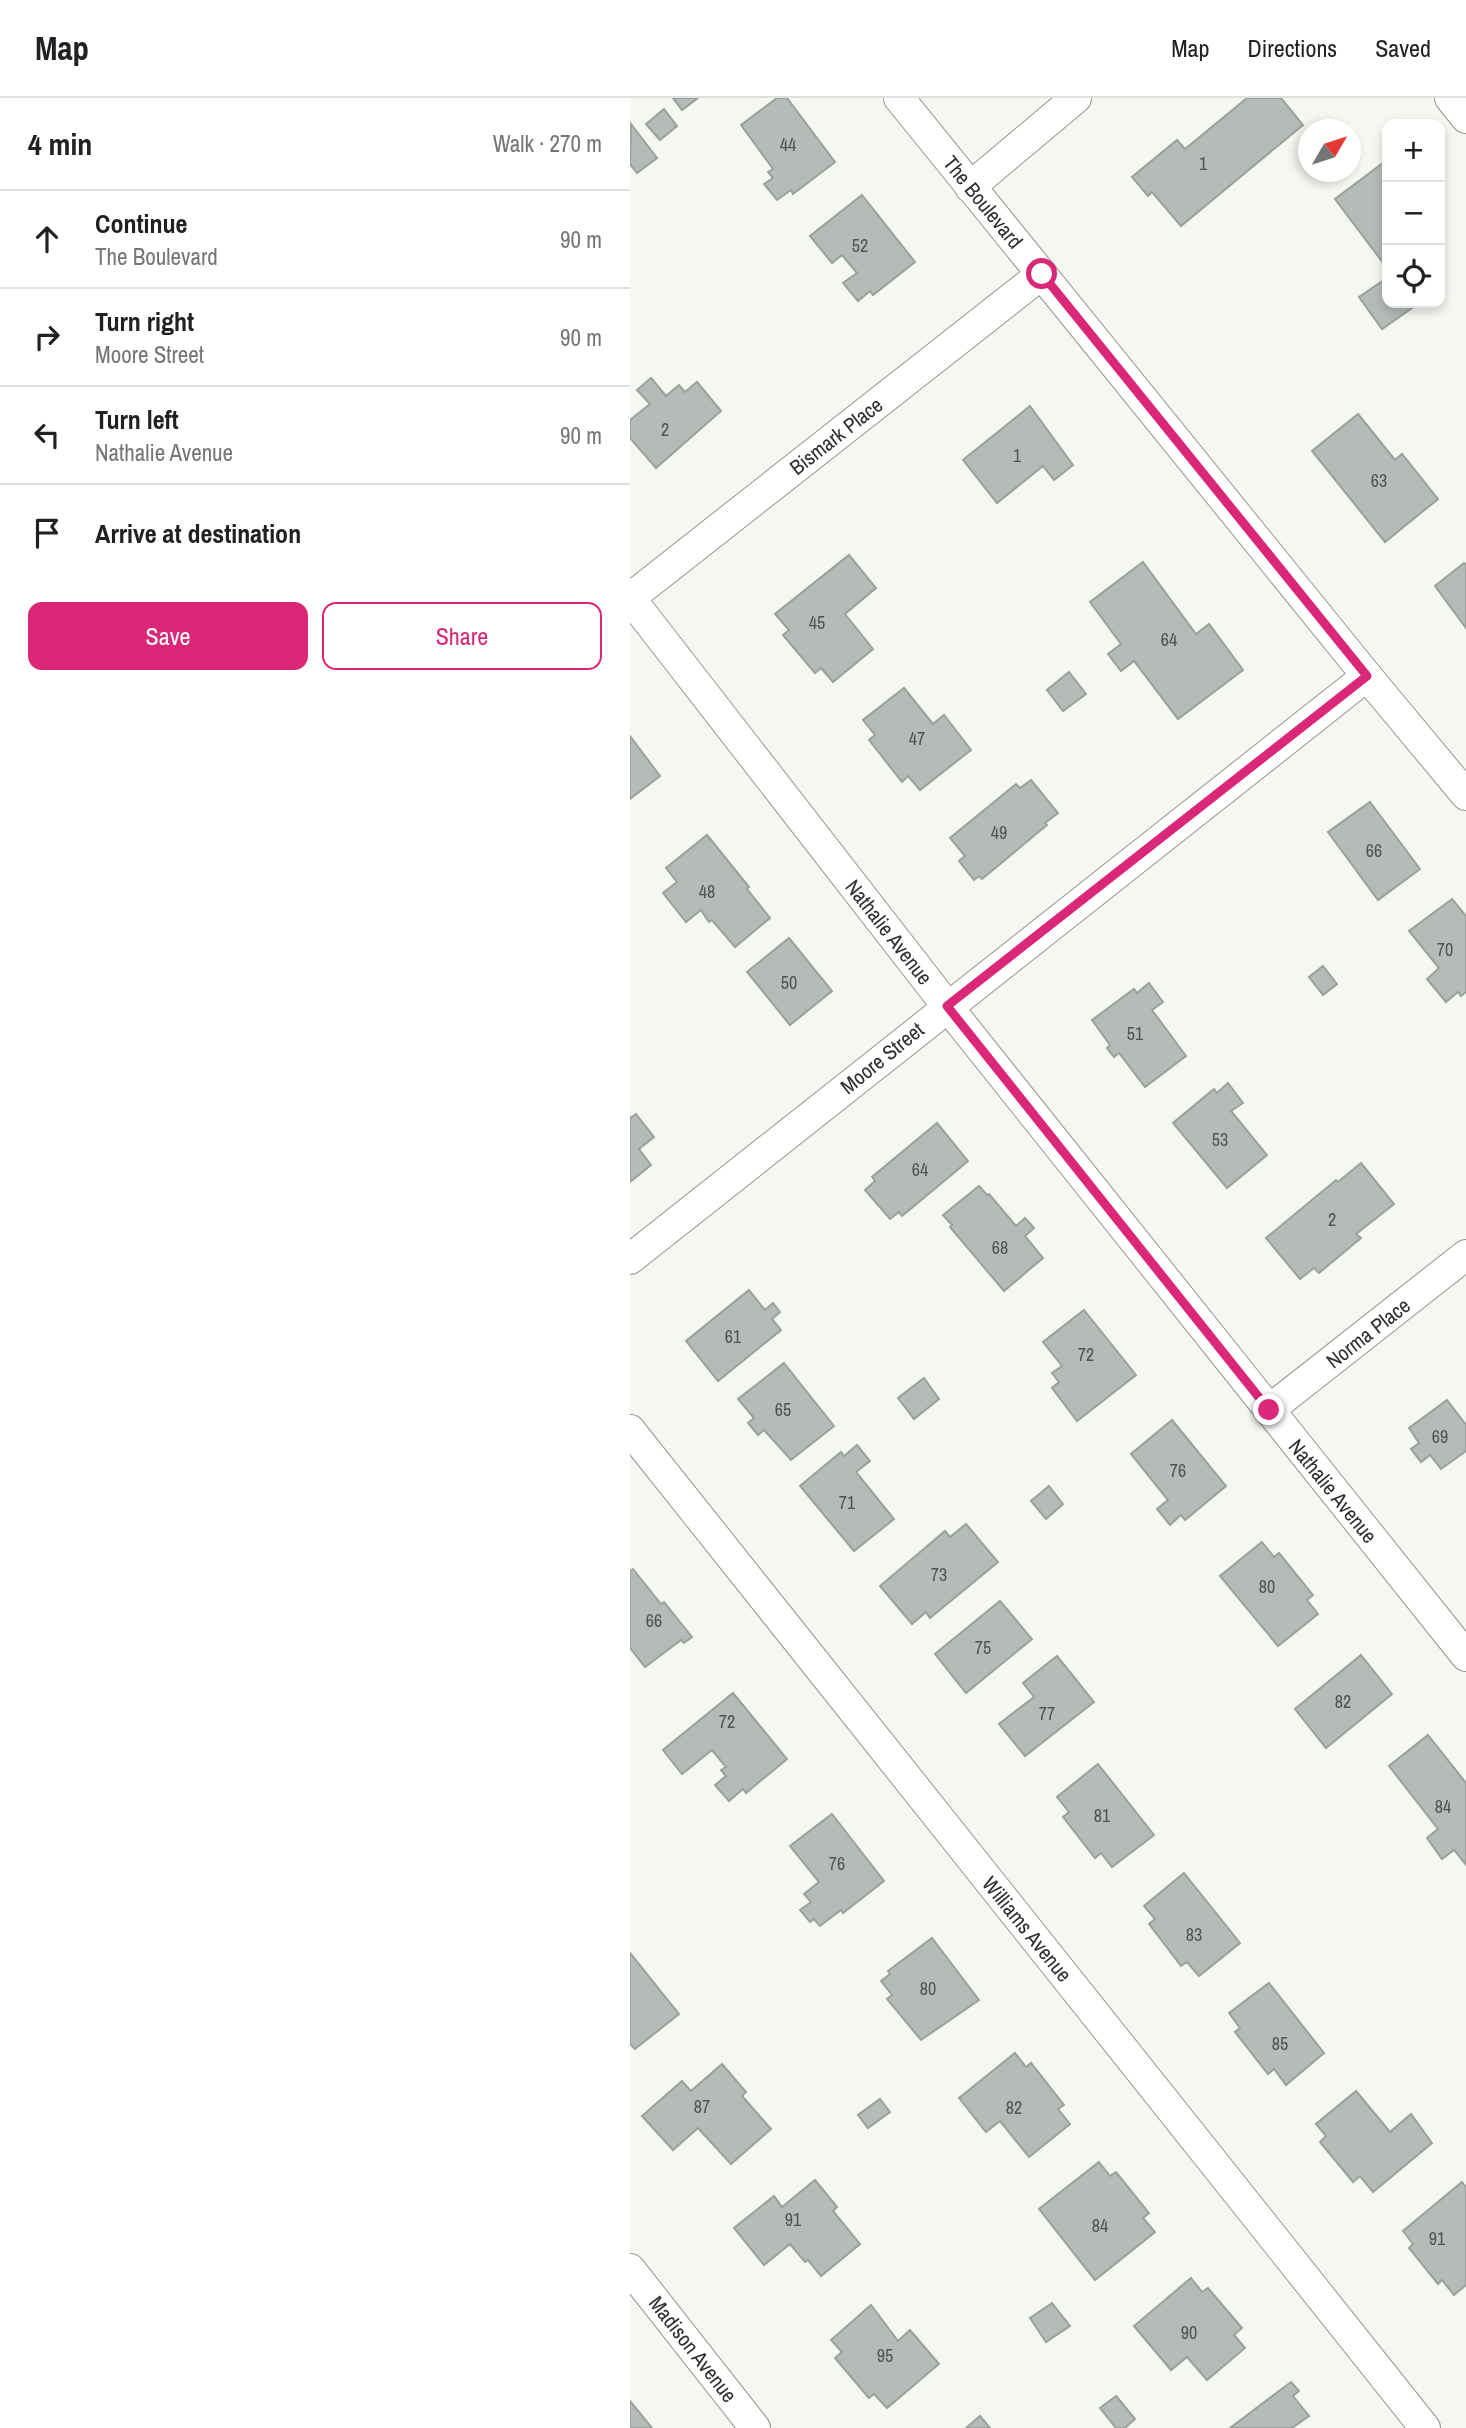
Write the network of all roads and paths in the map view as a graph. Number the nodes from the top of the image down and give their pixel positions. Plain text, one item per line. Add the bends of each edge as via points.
1 (899, 98) edge
2 (1076, 98) edge
3 (1450, 98) edge
4 (1466, 118) edge
5 (970, 187) junction
6 (1042, 274) junction
7 (630, 598) edge
8 (1367, 676) junction
9 (1466, 795) edge
10 (947, 1006) junction
11 (1466, 1255) edge
12 (630, 1259) edge
13 (1269, 1410) junction
14 (630, 1430) edge
15 (1466, 1656) edge
16 (630, 2269) edge
17 (755, 2428) edge
18 (1425, 2428) edge

1 - 5 street, The Boulevard
2 - 5 street
3 - 4 street
5 - 6 street, The Boulevard
6 - 7 street, Bismark Place
6 - 8 street, The Boulevard
7 - 10 street, Nathalie Avenue
8 - 9 street, The Boulevard
8 - 10 street, Moore Street
10 - 12 street, Moore Street
10 - 13 street, Nathalie Avenue
11 - 13 street, Norma Place
13 - 15 street, Nathalie Avenue
14 - 18 street, Williams Avenue
16 - 17 street, Madison Avenue

